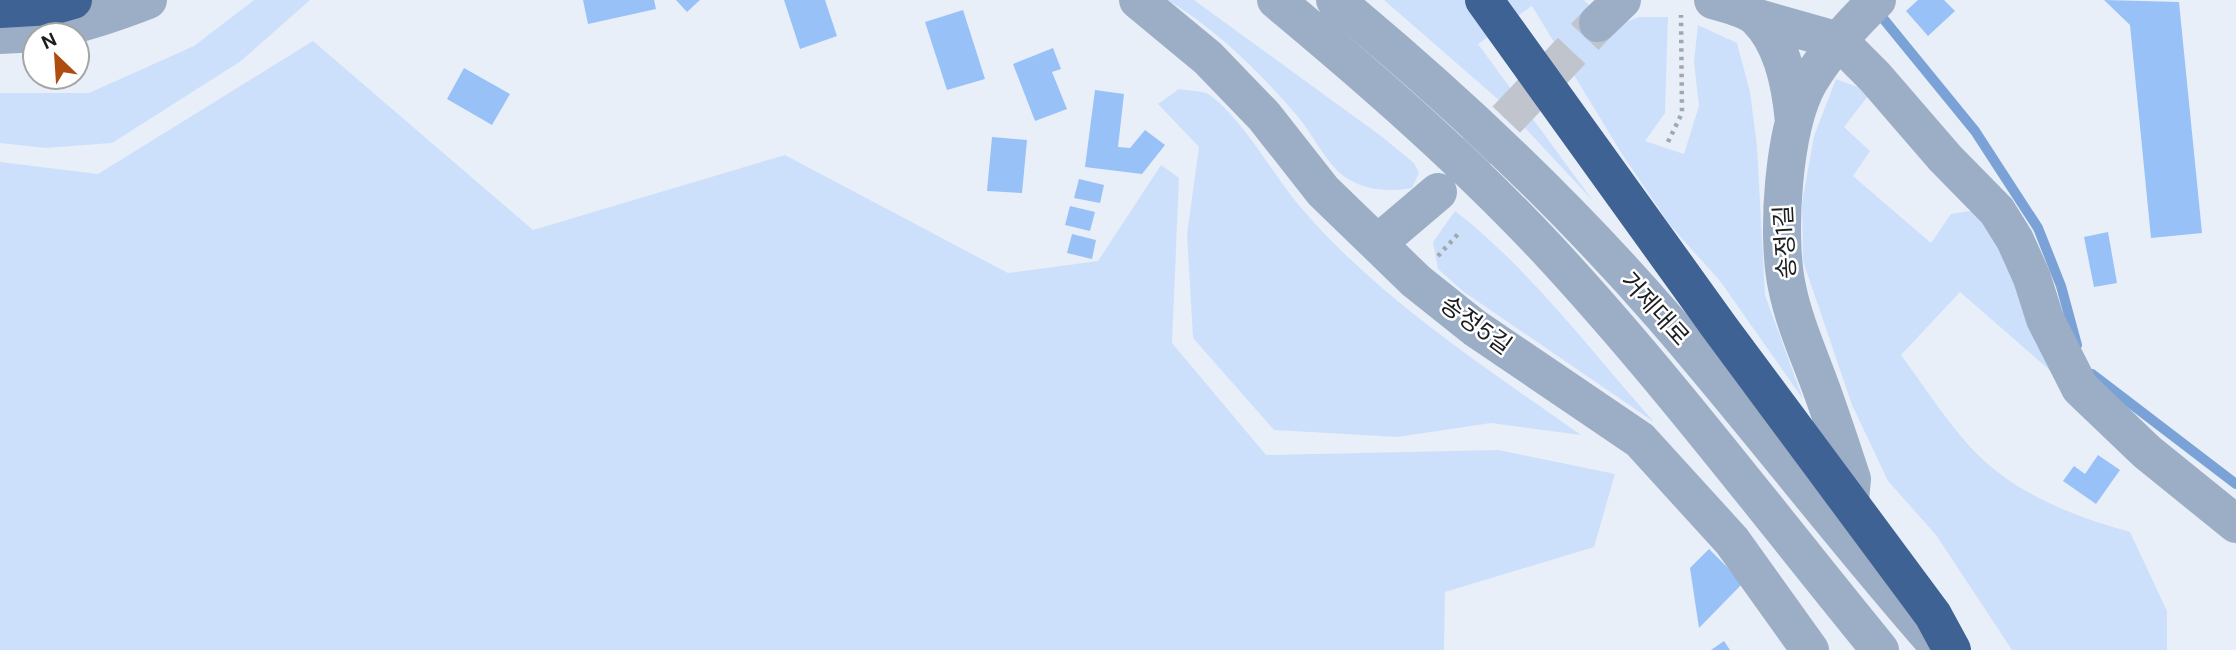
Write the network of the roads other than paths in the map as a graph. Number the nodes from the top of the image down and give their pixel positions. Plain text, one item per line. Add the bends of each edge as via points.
1 (73, 0) edge
2 (148, 0) edge
3 (1138, 0) edge
4 (1276, 0) edge
5 (1335, 0) edge
6 (1484, 0) edge
7 (1697, 6) edge
8 (0, 9) edge
9 (1758, 18) junction
10 (1859, 19) edge
11 (0, 35) edge
12 (1795, 128) junction
13 (1438, 192) tunnel mouth
14 (1378, 243) junction
15 (1850, 500) junction
16 (2236, 524) edge
17 (1810, 650) edge
18 (1880, 650) edge
19 (1941, 650) edge
20 (1952, 650) edge

1 - 8 highway
2 - 11 street via 96,20 32,35
3 - 14 street, 송정5길 via 1208,58 1264,116 1323,191
4 - 18 street, 거제대로 via 1443,146 1549,250
5 - 19 street, 거제대로 via 1457,108 1589,236 1662,315
6 - 15 highway
7 - 9 street
9 - 10 street
9 - 12 street via 1791,88
10 - 12 street, 송정1길 via 1808,84
10 - 16 street via 2015,240 2045,319 2080,388 2147,452
12 - 15 street, 송정1길 via 1782,194 1781,247 1797,326 1852,479
13 - 14 street
14 - 17 street, 송정5길 via 1416,281 1475,328 1640,440 1732,541
15 - 20 highway via 1933,615

